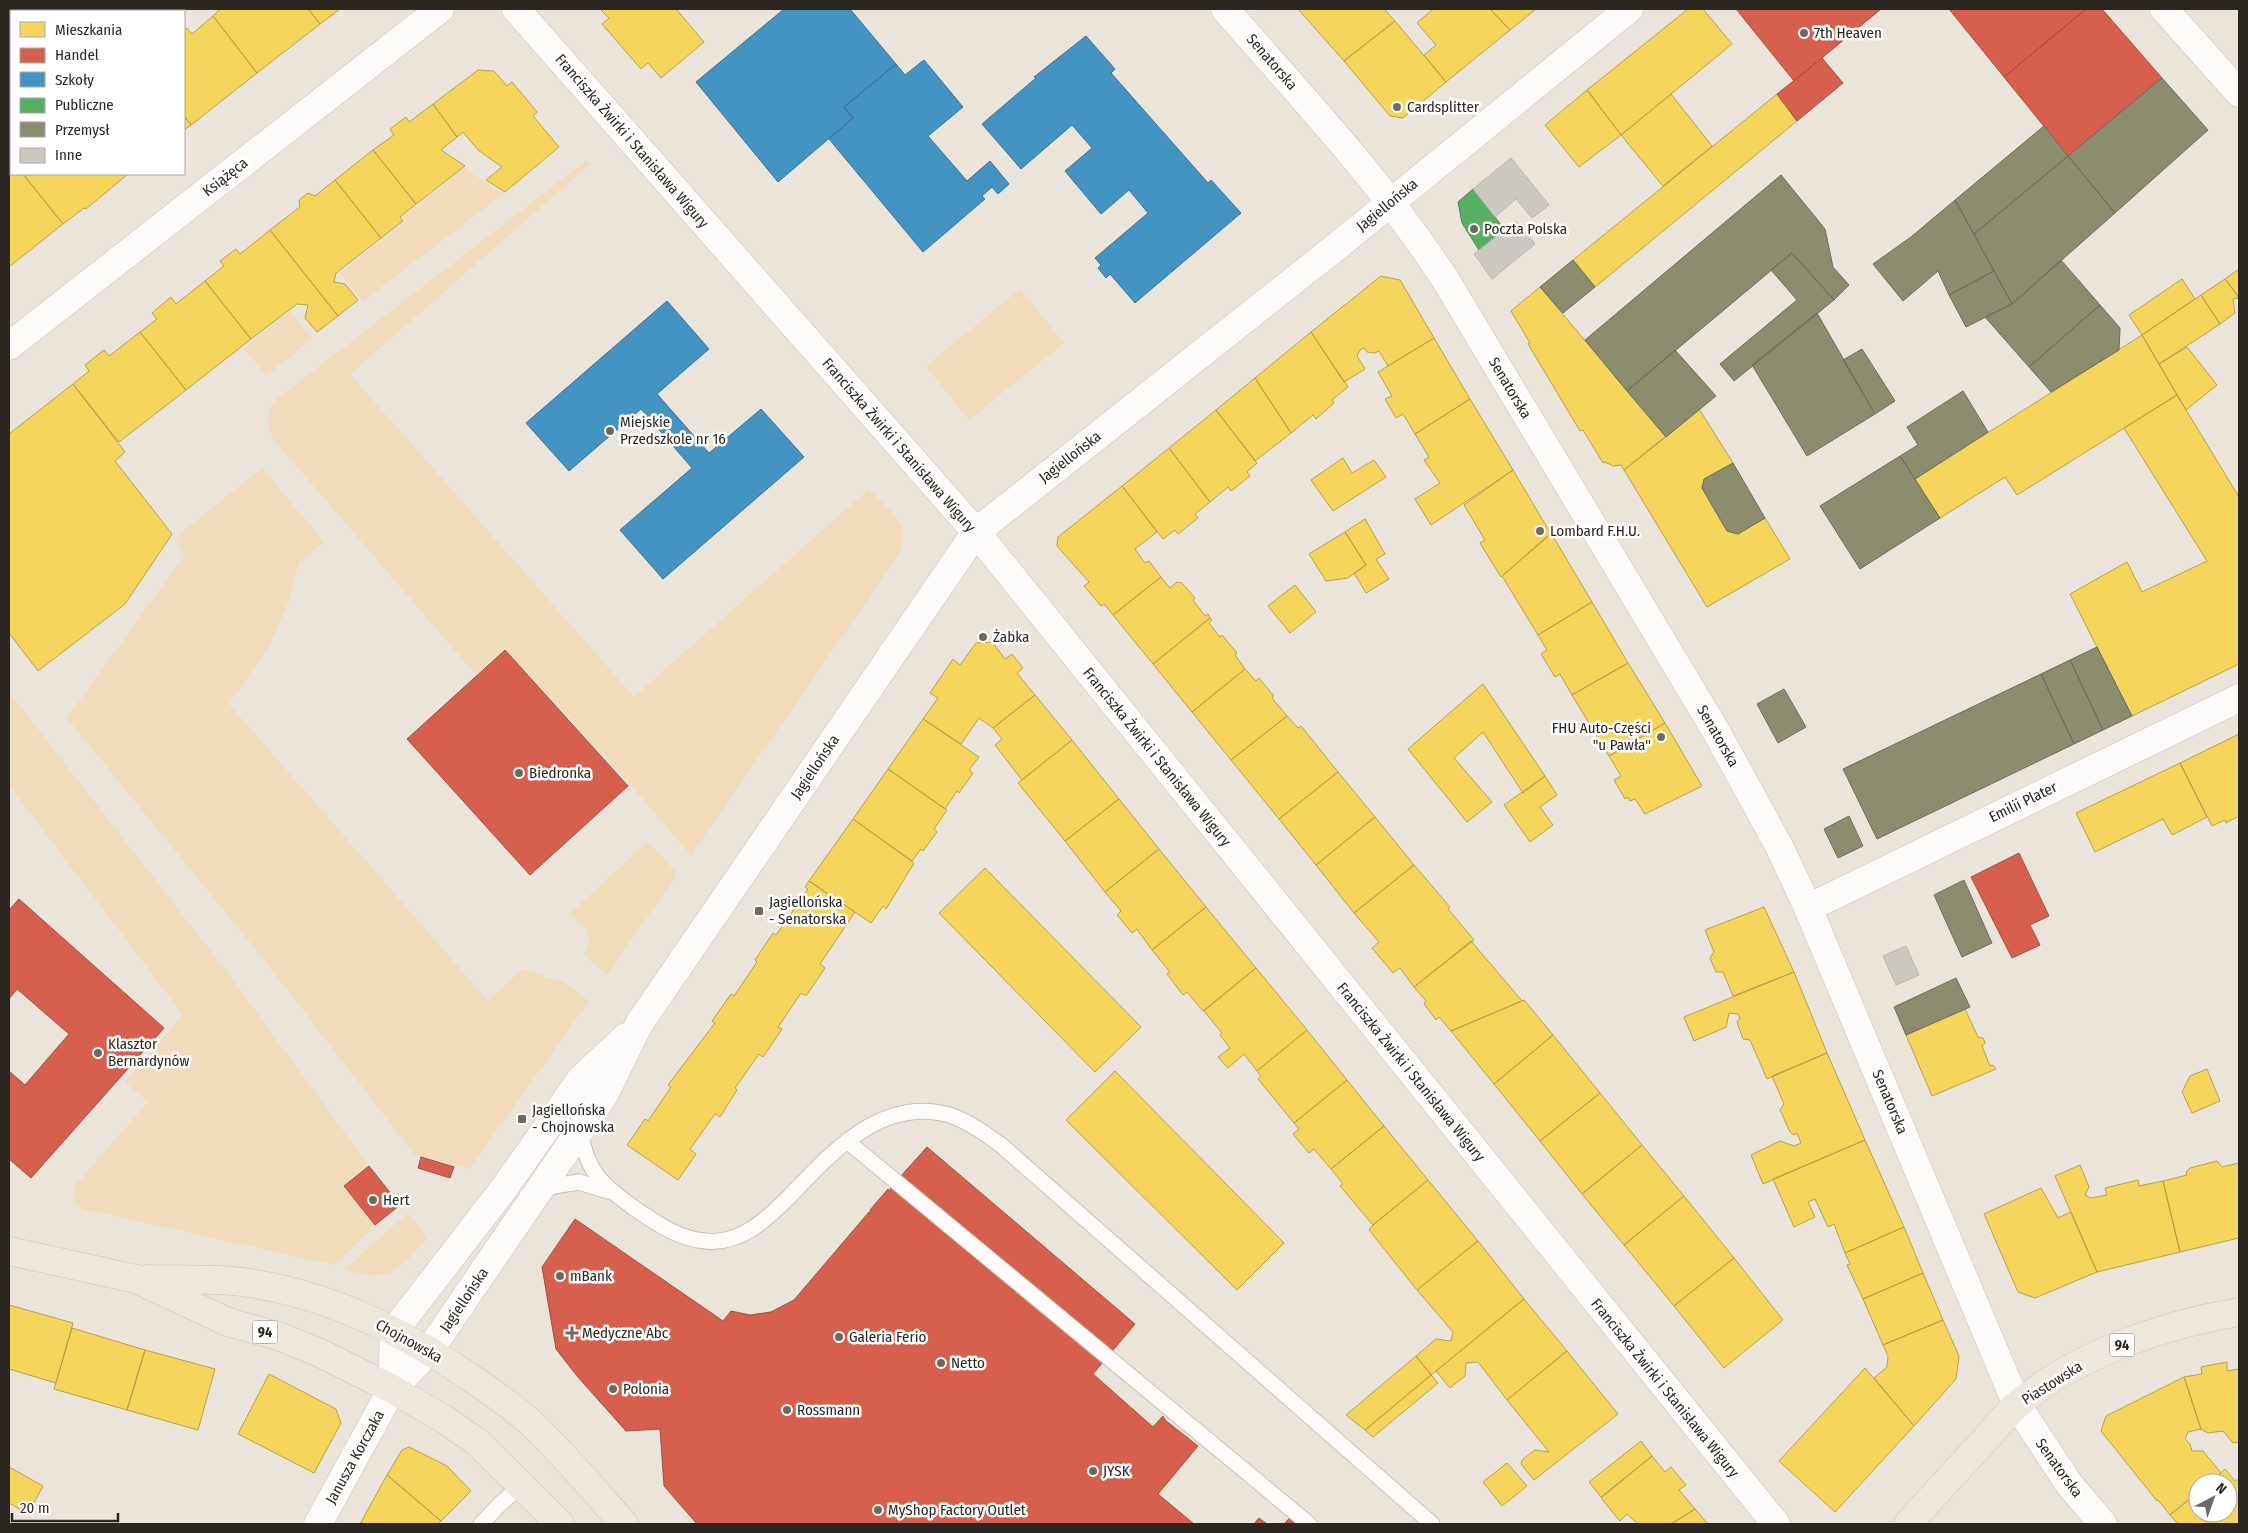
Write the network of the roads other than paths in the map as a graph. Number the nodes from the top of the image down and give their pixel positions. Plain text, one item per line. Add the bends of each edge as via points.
1 (440, 9) edge
2 (516, 9) edge
3 (1225, 9) edge
4 (1629, 9) edge
5 (2164, 9) edge
6 (2239, 93) edge
7 (1391, 202) junction
8 (9, 346) edge
9 (976, 532) junction
10 (2239, 698) edge
11 (1808, 908) junction
12 (640, 1024) junction
13 (580, 1130) junction
14 (847, 1141) junction
15 (541, 1188) junction
16 (612, 1193) junction
17 (9, 1251) edge
18 (136, 1279) junction
19 (2239, 1312) edge
20 (394, 1331) junction
21 (429, 1351) junction
22 (392, 1389) junction
23 (2017, 1405) junction
24 (522, 1485) junction
25 (318, 1524) edge
26 (481, 1524) edge
27 (560, 1524) edge
28 (624, 1524) edge
29 (1309, 1524) edge
30 (1432, 1524) edge
31 (1776, 1524) edge
32 (1908, 1524) edge
33 (2103, 1524) edge

1 - 8 street, Książęca
2 - 9 street, Franciszka Żwirki i Stanisława Wigury
3 - 7 street, Senatorska
4 - 7 street, Jagiellońska
5 - 6 street
7 - 9 street, Jagiellońska
7 - 11 street, Senatorska via 1445,279 1717,733
9 - 12 street, Jagiellońska
9 - 31 street, Franciszka Żwirki i Stanisława Wigury
10 - 11 street, Emilii Plater
11 - 23 street, Senatorska
12 - 13 street, Jagiellońska via 604,1095
12 - 20 street, Jagiellońska via 581,1079 505,1188
13 - 15 street, Jagiellońska
13 - 16 lane via 590,1167
14 - 16 lane via 771,1215 740,1236 722,1241 684,1238
14 - 29 lane
14 - 30 lane via 891,1116 914,1110 942,1113 973,1126 1000,1145
15 - 16 lane via 579,1182
15 - 21 street, Jagiellońska
17 - 18 main road, Chojnowska / 94
18 - 20 main road, Chojnowska / 94 via 242,1282 328,1303
18 - 22 main road, Chojnowska / 94 via 228,1322 281,1337 320,1353
19 - 23 main road, Piastowska / 94 via 2158,1330 2052,1381
20 - 21 main road, Chojnowska / 94
20 - 22 street
21 - 22 street, Jagiellońska
21 - 28 main road, Chojnowska / 94 via 506,1402 528,1421 559,1450
22 - 24 main road, Chojnowska / 94 via 477,1442
22 - 25 street, Janusza Korczaka
23 - 32 main road, Piastowska / 94
23 - 33 street, Senatorska via 2065,1478
24 - 26 lane
24 - 27 main road, Chojnowska / 94

